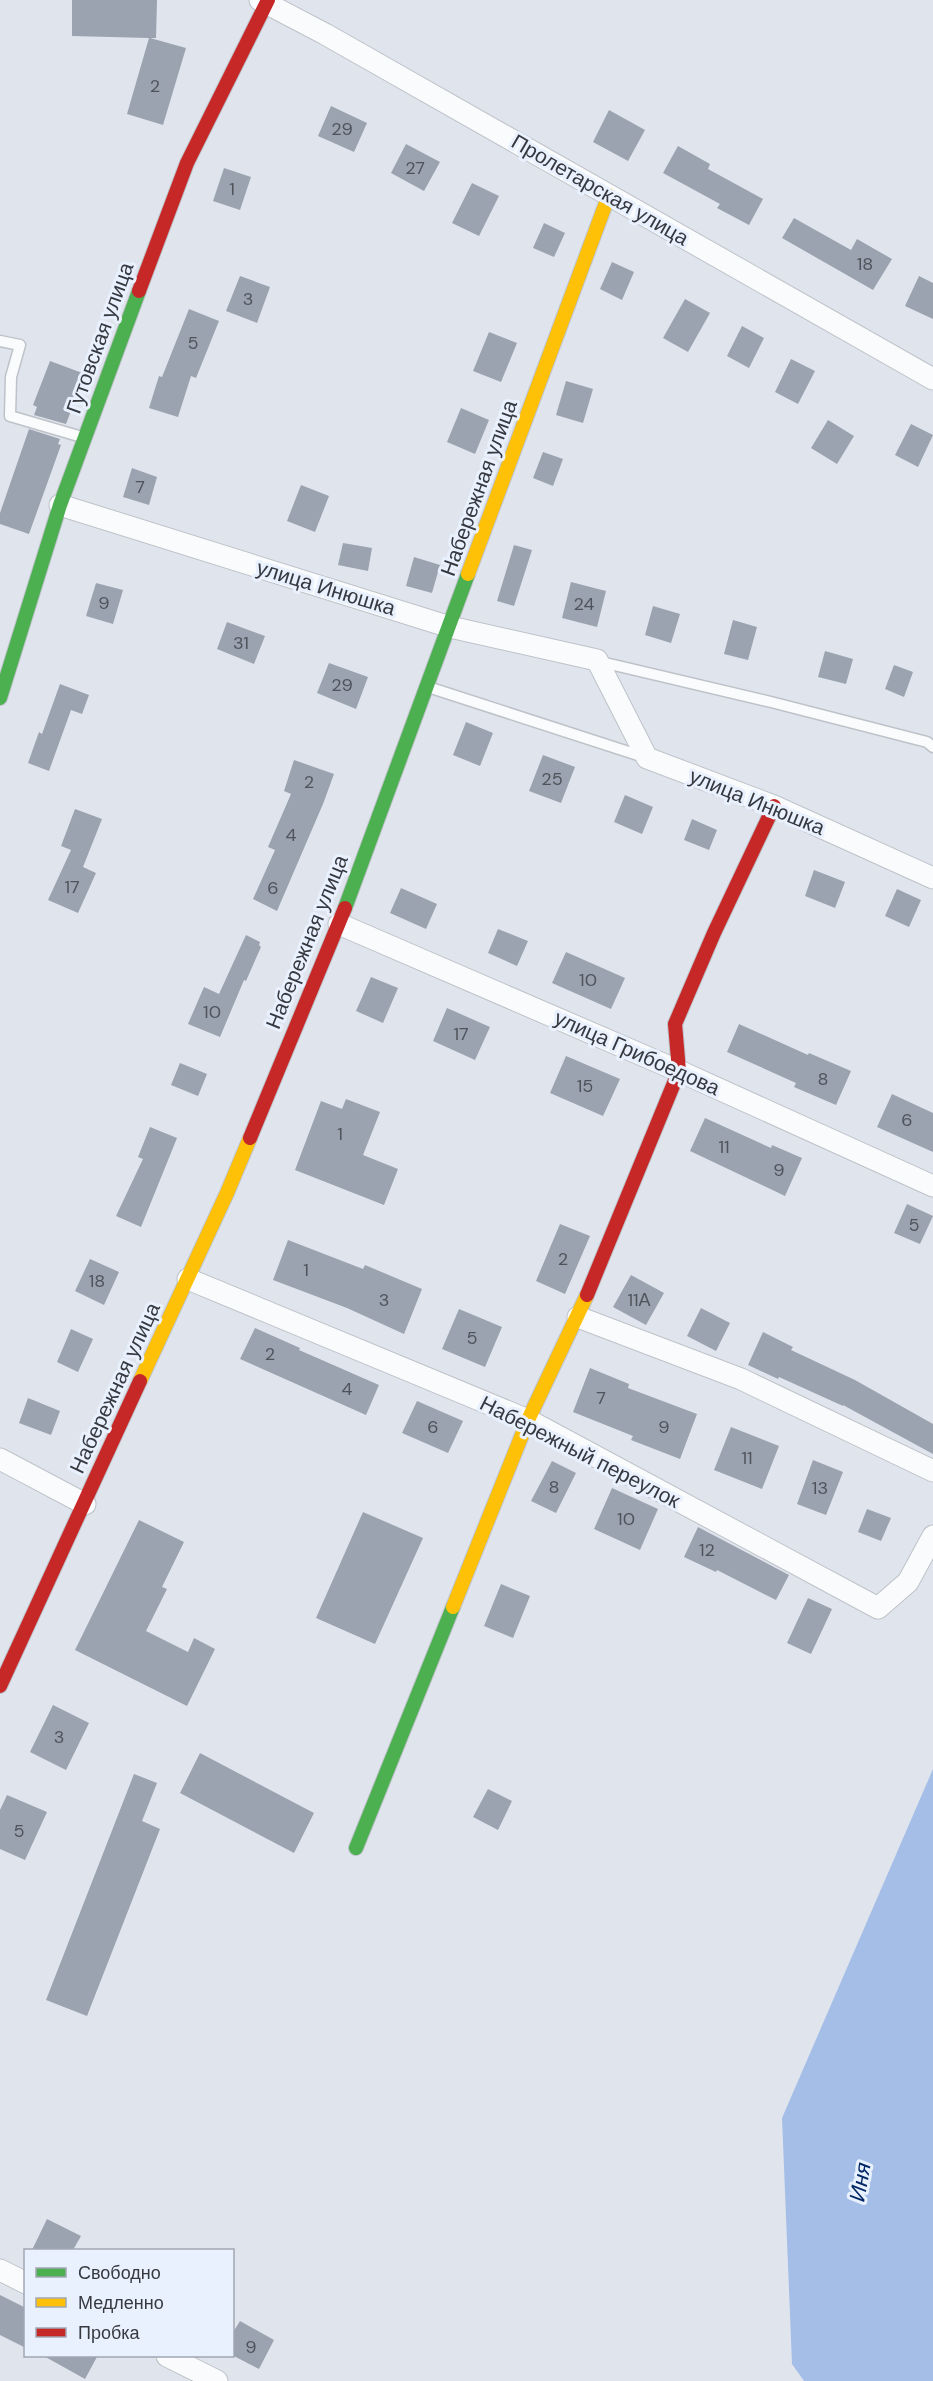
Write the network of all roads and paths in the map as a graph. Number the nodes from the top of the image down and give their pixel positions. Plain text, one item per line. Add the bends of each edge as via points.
1 (264, 1) edge
2 (609, 195) junction
3 (0, 341) edge
4 (933, 379) edge
5 (5, 415) edge
6 (85, 438) junction
7 (60, 505) junction
8 (450, 627) junction
9 (597, 660) junction
10 (428, 687) junction
11 (0, 698) edge
12 (933, 747) edge
13 (647, 758) junction
14 (774, 806) junction
15 (933, 878) edge
16 (339, 924) junction
17 (679, 1071) junction
18 (933, 1186) edge
19 (188, 1279) junction
20 (578, 1317) junction
21 (528, 1420) junction
22 (0, 1459) edge
23 (933, 1471) edge
24 (85, 1504) junction
25 (933, 1536) edge
26 (0, 1686) edge
27 (356, 1848) dead end
28 (0, 2270) edge
29 (24, 2282) edge
30 (171, 2357) edge
31 (217, 2381) edge

1 - 2 street, Пролетарская улица
1 - 6 street, Гутовская улица via 187,164
2 - 4 street, Пролетарская улица
2 - 8 street, Набережная улица
3 - 5 lane via 20,345
5 - 6 lane
6 - 7 street, Гутовская улица
7 - 8 street, улица Инюшка
7 - 11 street, Гутовская улица
8 - 9 street, улица Инюшка
8 - 10 street, Набережная улица
9 - 12 lane, улица Инюшка via 927,742
9 - 13 street
10 - 13 lane
10 - 16 street, Набережная улица
13 - 14 street, улица Инюшка
14 - 15 street, улица Инюшка
14 - 17 street via 675,1024
16 - 17 street, улица Грибоедова
16 - 19 street, Набережная улица via 228,1193
17 - 18 street, улица Грибоедова
17 - 20 street
19 - 21 street, Набережный переулок
19 - 24 street, Набережная улица
20 - 21 street
20 - 23 street via 741,1379
21 - 25 street, Набережный переулок via 878,1608 908,1582
21 - 27 street
22 - 24 street
24 - 26 street, Набережная улица
28 - 29 street
30 - 31 street

